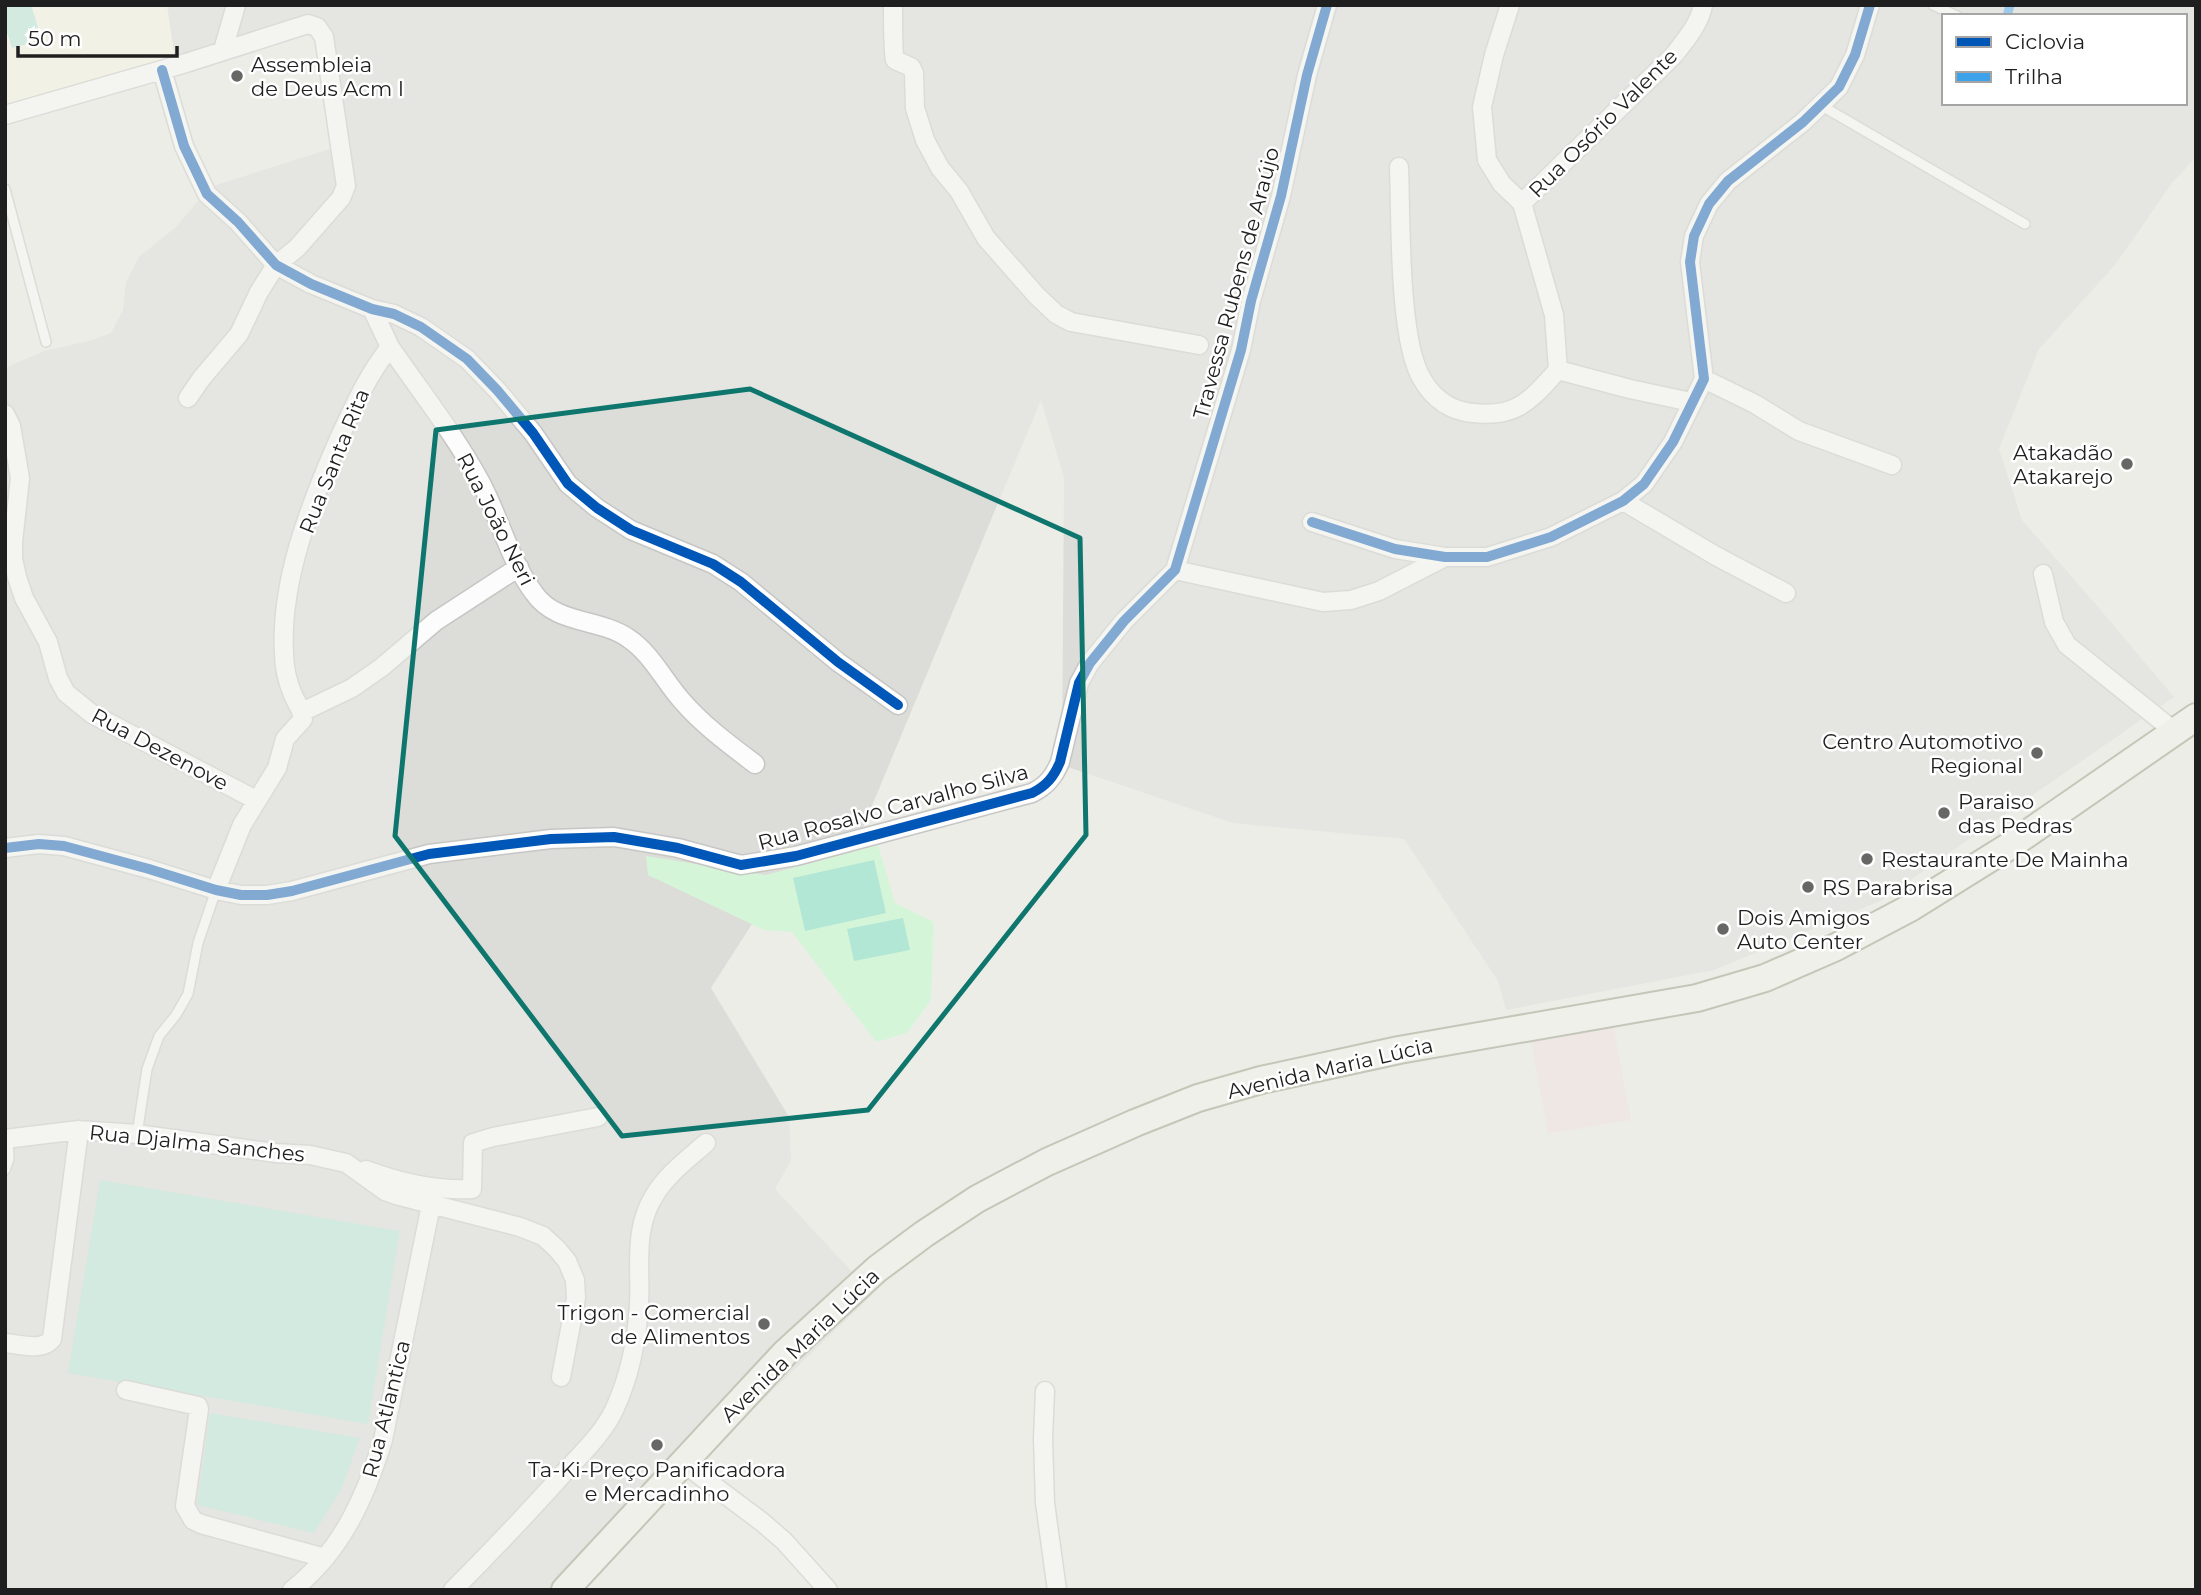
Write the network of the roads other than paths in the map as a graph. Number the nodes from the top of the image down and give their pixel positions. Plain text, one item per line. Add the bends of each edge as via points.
1 (236, 5) edge
2 (893, 5) edge
3 (1327, 5) edge
4 (1510, 5) edge
5 (1703, 5) edge
6 (1870, 5) edge
7 (1933, 5) edge
8 (1952, 14) edge
9 (223, 50) junction
10 (162, 70) junction
11 (1822, 106) junction
12 (5, 115) edge
13 (1399, 167) dead end
14 (5, 189) edge
15 (1522, 203) junction
16 (2025, 224) dead end
17 (276, 265) junction
18 (372, 309) junction
19 (46, 342) dead end
20 (1199, 345) dead end
21 (390, 347) junction
22 (1558, 370) junction
23 (1704, 379) junction
24 (188, 398) dead end
25 (1691, 402) junction
26 (5, 414) edge
27 (1892, 465) dead end
28 (1623, 501) junction
29 (1312, 522) dead end
30 (1445, 557) junction
31 (519, 567) junction
32 (1175, 570) junction
33 (2043, 574) dead end
34 (1786, 593) dead end
35 (898, 705) dead end
36 (302, 712) junction
37 (2185, 724) edge
38 (755, 764) dead end
39 (256, 800) junction
40 (7, 846) edge
41 (216, 890) junction
42 (598, 1117) dead end
43 (79, 1130) junction
44 (137, 1134) junction
45 (7, 1139) edge
46 (706, 1143) dead end
47 (346, 1163) junction
48 (5, 1170) edge
49 (431, 1205) junction
50 (5, 1343) edge
51 (561, 1377) dead end
52 (125, 1390) dead end
53 (1045, 1391) dead end
54 (682, 1462) junction
55 (325, 1558) junction
56 (292, 1590) edge
57 (453, 1590) edge
58 (565, 1590) edge
59 (828, 1590) edge
60 (1057, 1590) edge

1 - 9 street
2 - 20 street via 893,54 914,73 915,108 925,140 986,238 1036,295 1071,322
3 - 32 street, Travessa Rubens de Araújo via 1241,350
4 - 15 street via 1482,107 1487,160 1502,184
5 - 15 street, Rua Osório Valente via 1673,56
6 - 11 street via 1855,55 1839,87
7 - 8 lane
9 - 10 street
9 - 17 street via 308,24 324,37 346,186 341,198
10 - 12 street
10 - 17 street via 184,146 207,194
11 - 16 lane
11 - 23 street via 1728,181 1709,204 1695,236 1690,262
13 - 22 street via 1405,306 1413,360 1421,379 1438,400 1462,412 1501,414 1532,398
14 - 19 lane
15 - 22 street via 1554,315
17 - 18 street
17 - 24 street via 239,334
18 - 21 street
18 - 35 street via 421,327 467,359 533,433 568,484 597,508 632,530 713,564 741,582
21 - 31 street, Rua João Neri via 455,438 498,516
21 - 36 street, Rua Santa Rita via 355,400 323,475 306,520 288,593 284,656
22 - 25 street
23 - 25 street
23 - 27 street via 1799,431
25 - 28 street via 1661,461 1644,484
26 - 39 street, Rua Dezenove via 20,478 13,559 24,598 48,642 66,693 92,714
28 - 30 street via 1551,537 1487,557
28 - 34 street
29 - 30 street via 1395,550
30 - 32 street via 1379,591 1323,602
31 - 36 street via 436,621 352,688
31 - 38 street, Rua João Neri via 545,606 614,630 643,650 697,718
32 - 41 street, Rua Rosalvo Carvalho Silva via 1090,663 1079,683 1056,771 1044,787 1032,793 796,856 741,865 614,837 551,839 429,853 267,895
33 - 37 street via 2054,622 2067,645
36 - 39 street via 303,719 285,738 276,768
37 - 54 main road, Avenida Maria Lúcia via 2008,847 1910,908 1765,978 1697,998 1399,1050 1261,1080 1198,1098 1046,1162 977,1199 877,1269 785,1353
39 - 41 street
40 - 41 street, Rua Rosalvo Carvalho Silva via 64,846
41 - 44 lane via 198,943 188,994 159,1036 149,1062
42 - 47 street, Rua Djalma Sanches via 473,1143 472,1189 404,1183
43 - 44 street, Rua Djalma Sanches
43 - 45 street, Rua Djalma Sanches
43 - 50 street via 52,1339 41,1347
44 - 47 street, Rua Djalma Sanches via 310,1154
45 - 48 lane
46 - 57 street via 670,1175 644,1218 639,1238 635,1342 614,1410 591,1443
47 - 49 street, Rua Djalma Sanches via 384,1191
49 - 51 street, Rua Djalma Sanches via 543,1236 567,1261 576,1298
49 - 55 street, Rua Atlantica via 383,1440 359,1507
52 - 55 street via 193,1403 200,1409 185,1506 193,1520
53 - 60 street via 1045,1503
54 - 58 main road, Avenida Maria Lúcia
54 - 59 street via 770,1528
55 - 56 street, Rua Atlantica

